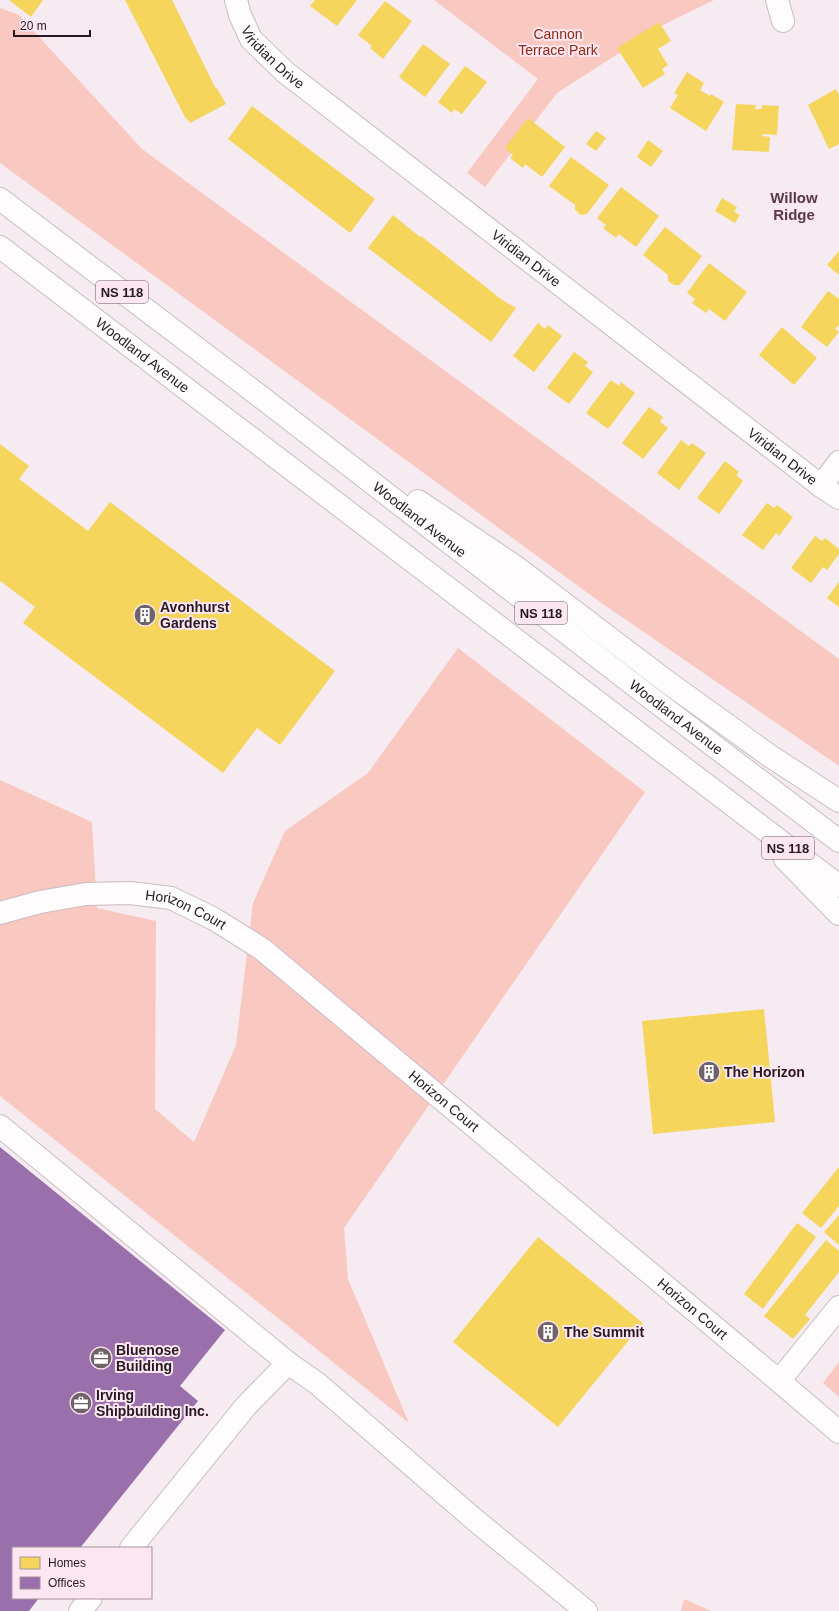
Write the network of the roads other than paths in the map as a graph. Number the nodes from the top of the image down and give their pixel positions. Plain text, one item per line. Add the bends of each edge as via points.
1 (236, 0) edge
2 (777, 0) edge
3 (783, 21) dead end
4 (0, 199) edge
5 (0, 246) edge
6 (244, 384) junction
7 (839, 462) edge
8 (821, 486) junction
9 (839, 498) edge
10 (839, 801) edge
11 (737, 810) junction
12 (839, 840) edge
13 (839, 886) edge
14 (0, 913) edge
15 (839, 914) edge
16 (0, 1126) edge
17 (839, 1307) edge
18 (288, 1364) junction
19 (779, 1381) junction
20 (839, 1432) edge
21 (132, 1547) edge
22 (90, 1599) edge
23 (80, 1611) edge
24 (586, 1611) edge

1 - 8 main road, Viridian Drive via 251,38 285,72
2 - 3 main road
4 - 6 main road, Woodland Avenue / NS 118
5 - 11 main road, Woodland Avenue / NS 118
6 - 10 main road via 516,567 758,747
6 - 12 main road, Woodland Avenue / NS 118
7 - 8 main road
8 - 9 main road, Viridian Drive
11 - 13 main road, Woodland Avenue / NS 118
11 - 15 main road
14 - 19 main road, Horizon Court via 40,902 86,894 130,893 171,898 214,919 262,949
16 - 18 main road
17 - 19 main road
18 - 21 main road via 246,1406
18 - 24 main road via 318,1384 475,1520
19 - 20 main road, Horizon Court
22 - 23 main road

